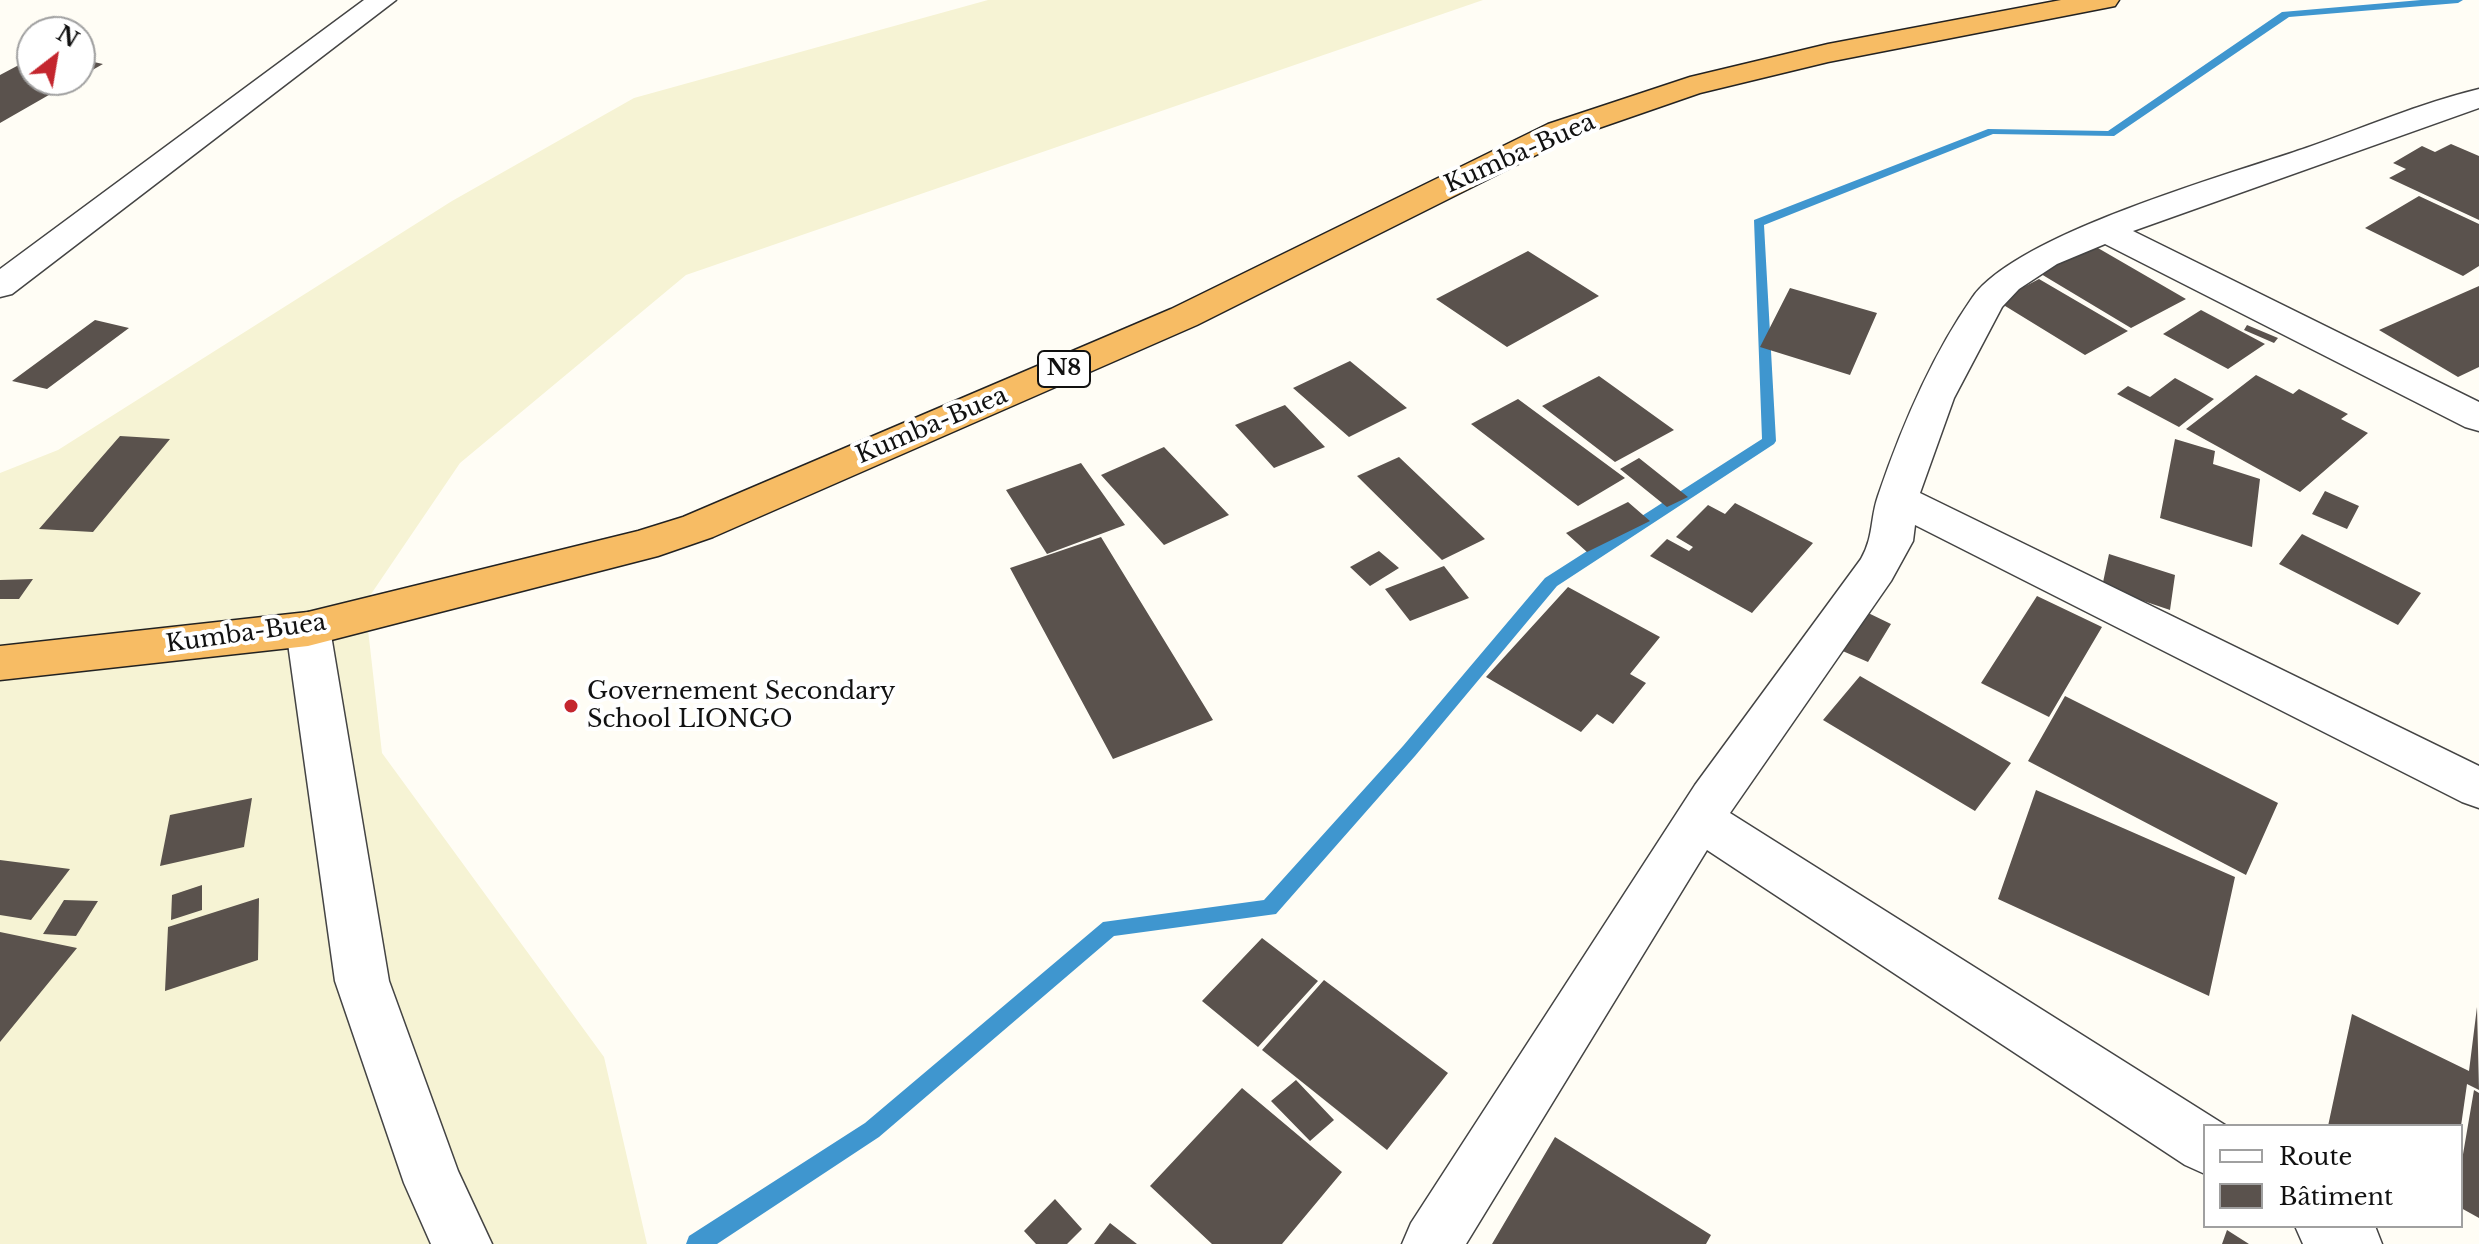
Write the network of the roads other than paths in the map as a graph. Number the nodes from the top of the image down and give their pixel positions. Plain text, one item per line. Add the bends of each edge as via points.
1 (382, 0) edge
2 (2105, 0) edge
3 (2468, 110) edge
4 (2106, 231) junction
5 (0, 286) edge
6 (2479, 418) edge
7 (1897, 499) junction
8 (308, 629) junction
9 (0, 663) edge
10 (2479, 788) edge
11 (1699, 819) junction
12 (2203, 1144) edge
13 (2328, 1228) edge
14 (462, 1244) edge
15 (1432, 1244) edge
16 (2352, 1244) edge

1 - 5 street
2 - 8 highway, Kumba-Buea / N8 via 1813,56 1690,86 1559,131 1184,317 698,527
3 - 4 street
4 - 6 street
4 - 7 street via 2045,257 1987,302 1935,398
7 - 10 street
7 - 11 street via 1892,541 1876,570
8 - 9 highway, Kumba-Buea / N8
8 - 14 street via 362,981 433,1183
11 - 12 street
11 - 15 street
13 - 16 street

